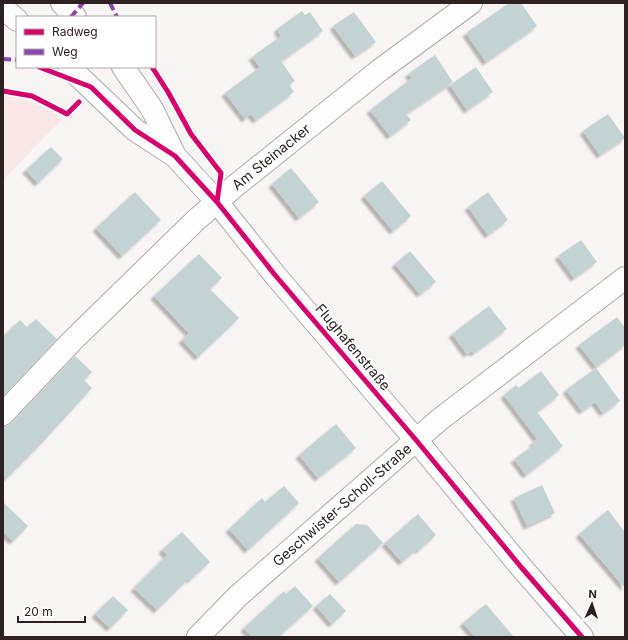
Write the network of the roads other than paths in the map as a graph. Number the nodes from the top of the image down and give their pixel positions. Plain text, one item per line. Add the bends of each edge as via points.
1 (62, 3) edge
2 (471, 3) edge
3 (3, 8) edge
4 (74, 16) edge
5 (16, 19) edge
6 (70, 68) edge
7 (124, 68) edge
8 (174, 156) junction
9 (217, 202) junction
10 (625, 278) edge
11 (3, 414) edge
12 (416, 440) junction
13 (198, 637) edge
14 (582, 637) edge

1 - 4 street
2 - 9 street, Am Steinacker via 380,70
3 - 5 street
6 - 8 street, Flughafenstraße via 135,130
7 - 8 street, Flughafenstraße via 152,109
8 - 9 street, Flughafenstraße
9 - 11 street, Am Steinacker via 72,341
9 - 12 street, Flughafenstraße via 275,275
10 - 12 street, Geschwister-Scholl-Straße
12 - 13 street, Geschwister-Scholl-Straße via 238,596
12 - 14 street, Flughafenstraße

